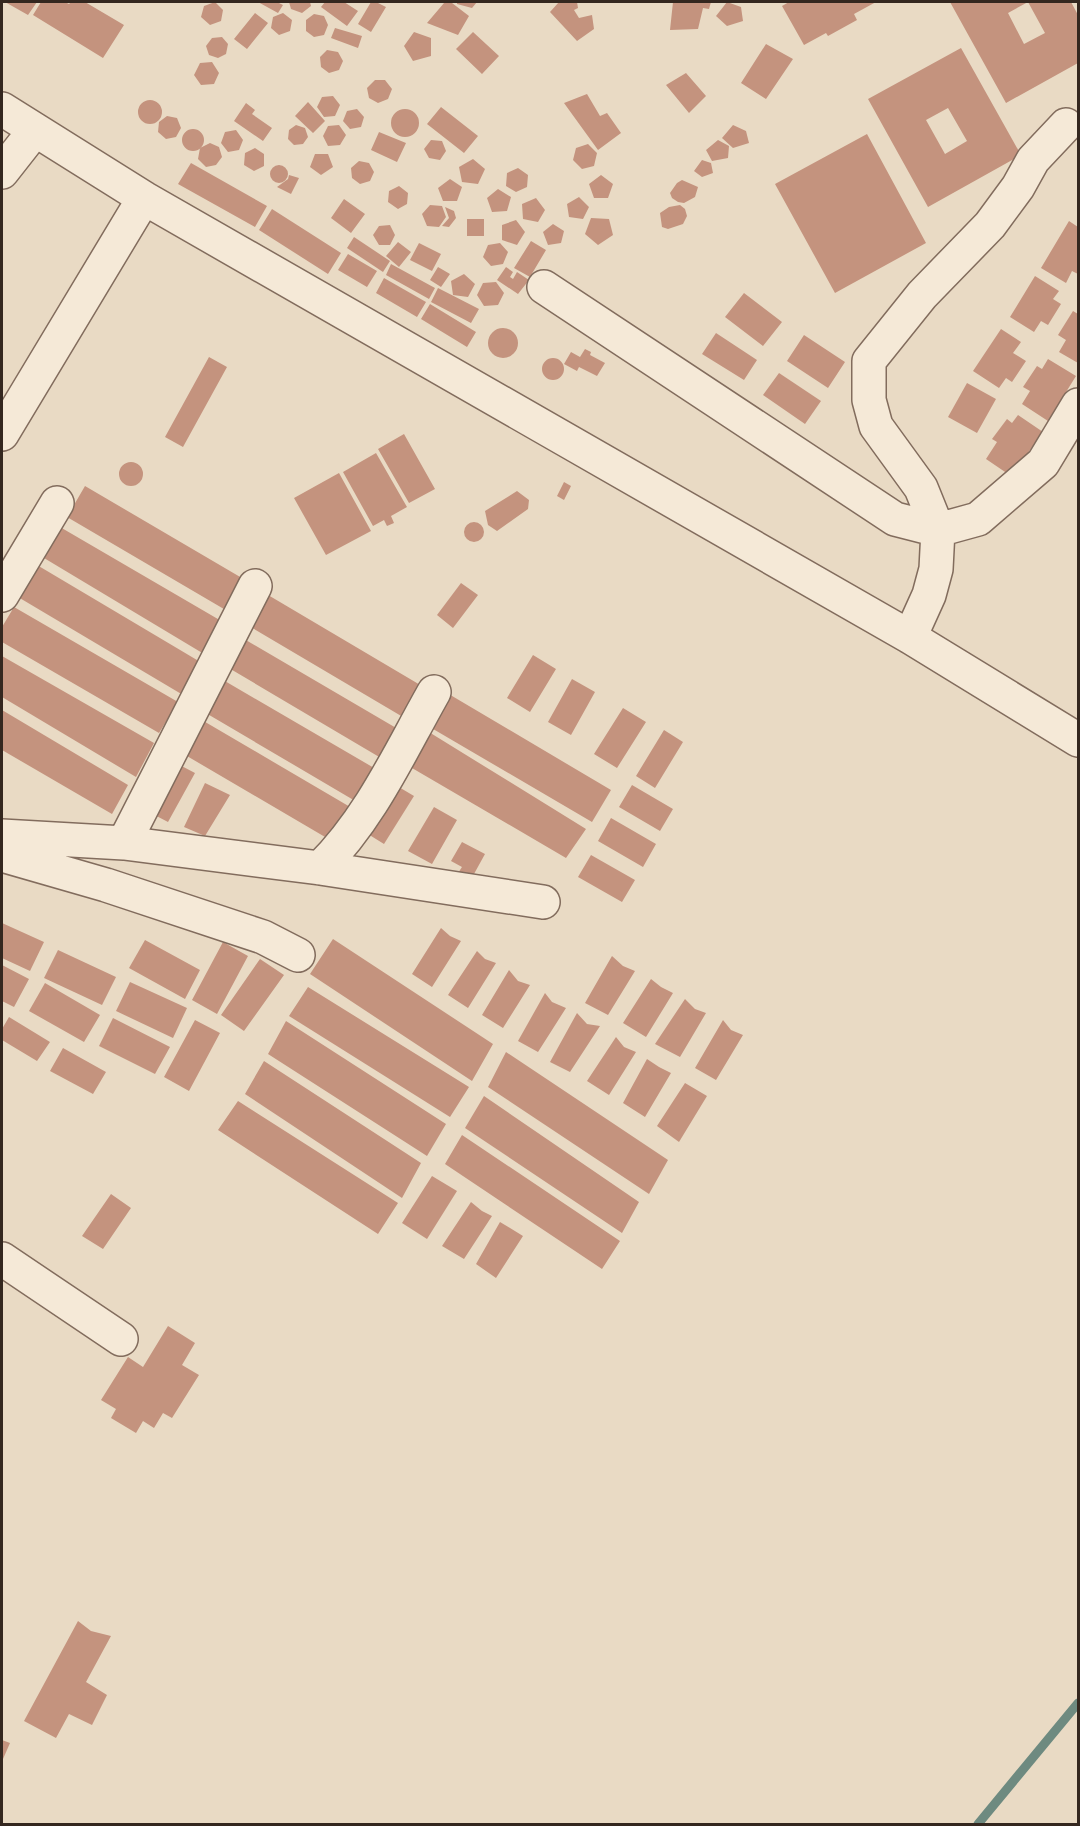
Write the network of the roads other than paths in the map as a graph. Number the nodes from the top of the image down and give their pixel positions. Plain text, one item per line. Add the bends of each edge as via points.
1 (2, 110) edge
2 (1066, 125) dead end
3 (35, 130) junction
4 (2, 172) edge
5 (144, 198) junction
6 (544, 287) dead end
7 (1078, 405) edge
8 (2, 434) edge
9 (57, 503) dead end
10 (938, 530) junction
11 (255, 586) dead end
12 (2, 595) edge
13 (910, 637) junction
14 (434, 692) dead end
15 (1078, 740) edge
16 (2, 836) edge
17 (123, 843) junction
18 (2, 855) edge
19 (320, 868) junction
20 (543, 902) dead end
21 (298, 955) dead end
22 (2, 1259) edge
23 (121, 1339) dead end

1 - 3 street
2 - 10 street via 1034,160 990,225 922,295 869,361 869,400 876,426 921,488
3 - 4 street
3 - 5 street
5 - 8 street
5 - 13 street
6 - 10 street via 895,519
7 - 10 street via 1042,463 978,519
9 - 12 street
10 - 13 street via 936,569
11 - 17 street
13 - 15 street
14 - 19 street via 369,807
16 - 17 street
17 - 19 street
18 - 21 street via 252,934
19 - 20 street
22 - 23 street

